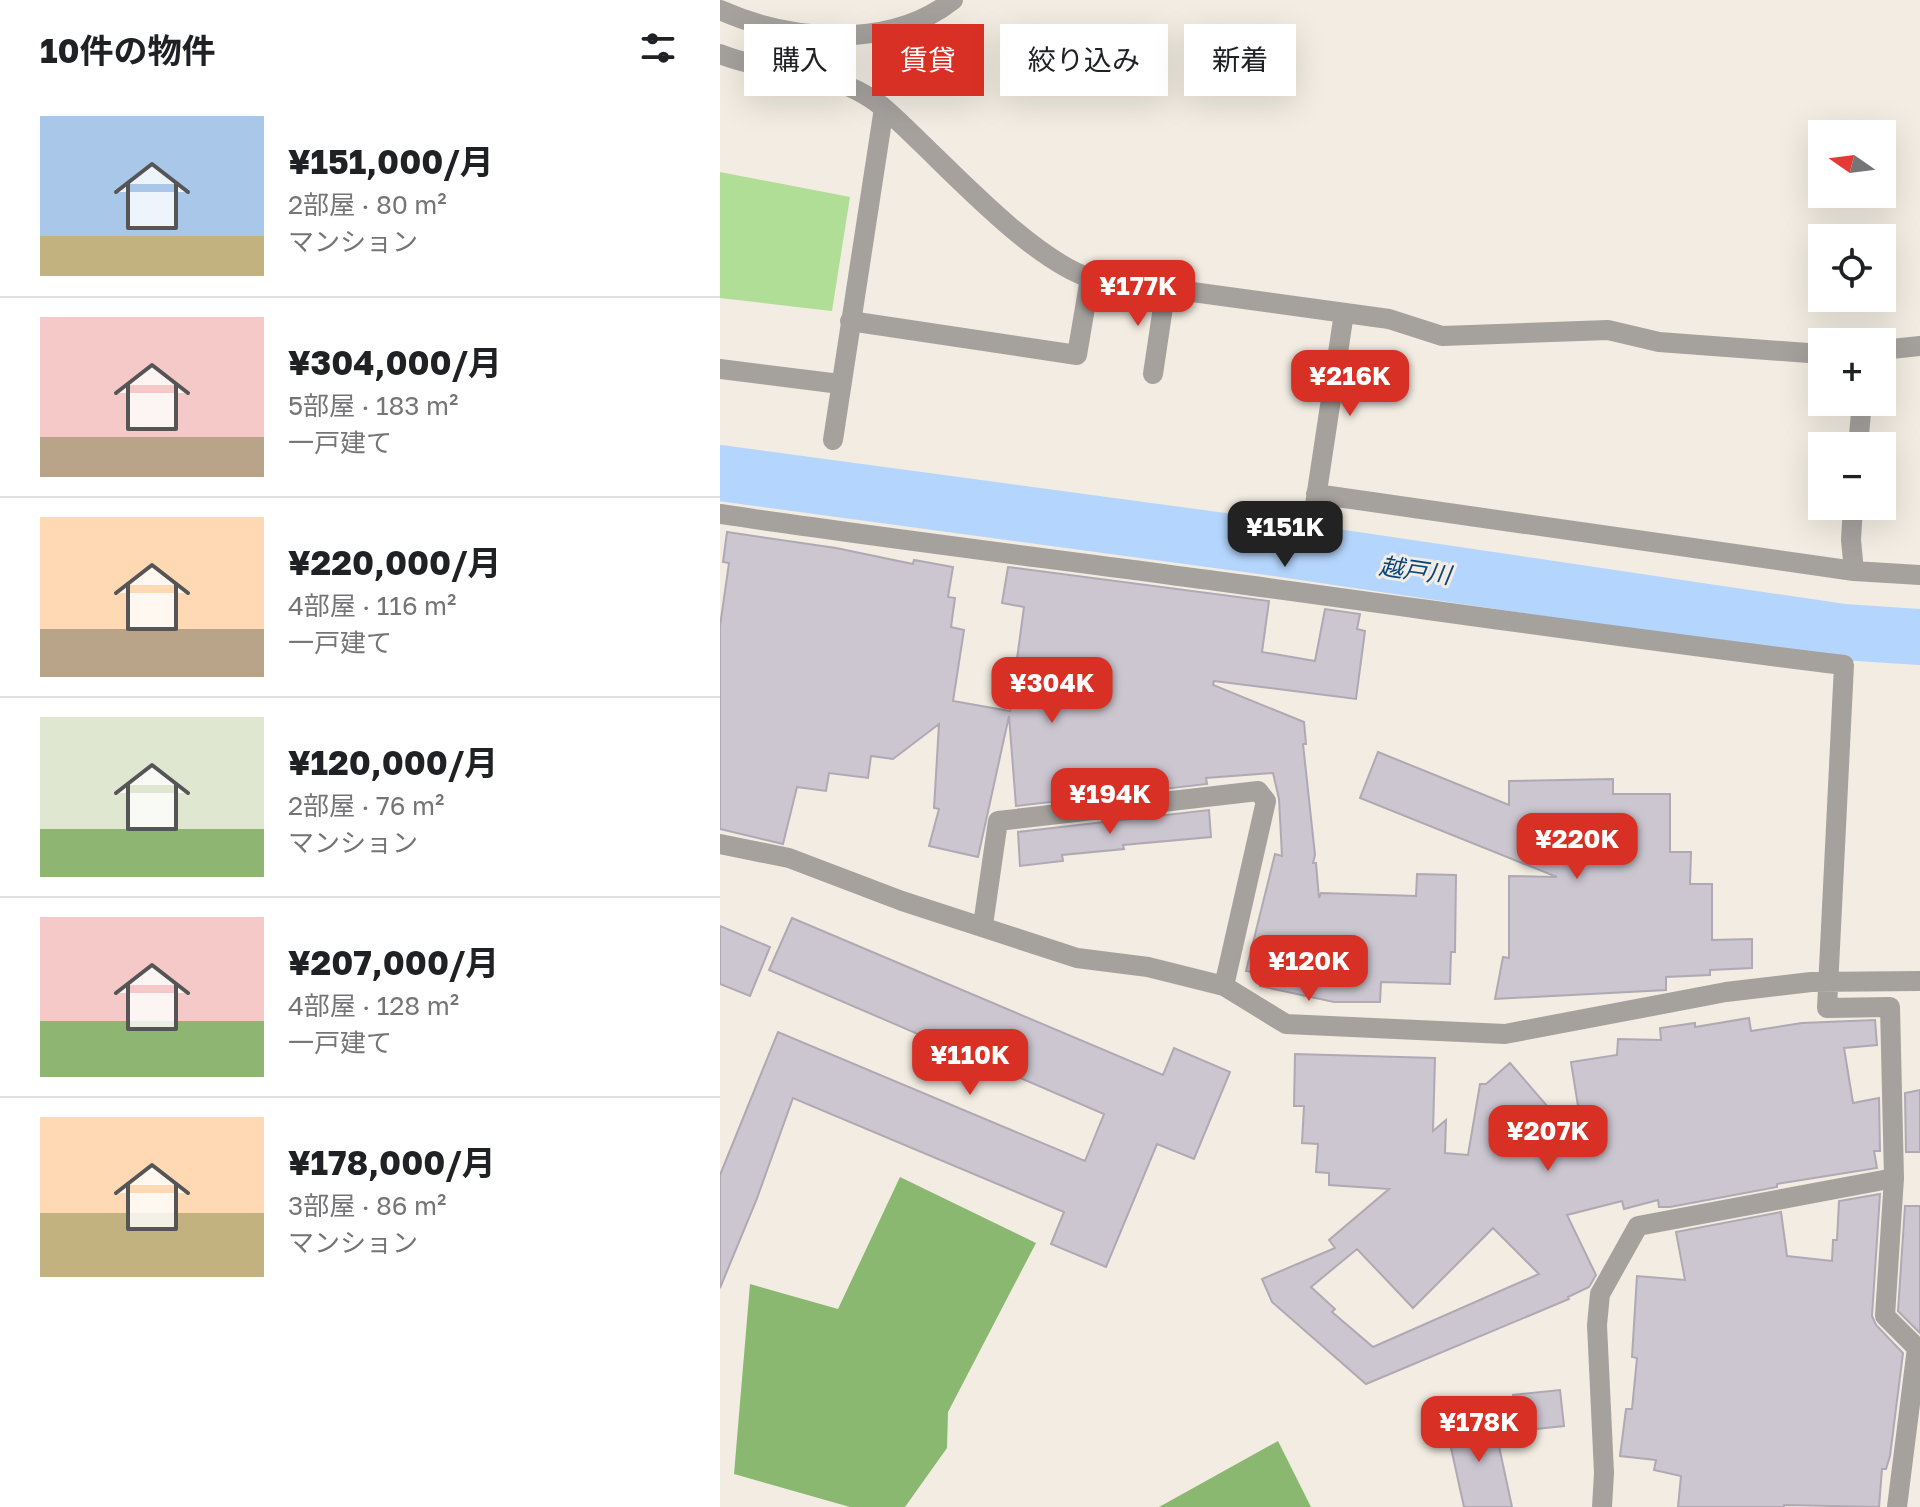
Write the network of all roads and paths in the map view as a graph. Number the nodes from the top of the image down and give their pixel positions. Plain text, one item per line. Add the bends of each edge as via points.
1 (953, 0) edge
2 (720, 10) edge
3 (720, 54) edge
4 (884, 108) junction
5 (1090, 278) junction
6 (1166, 287) junction
7 (1344, 313) junction
8 (850, 321) junction
9 (1920, 346) edge
10 (1896, 349) edge
11 (1808, 353) edge
12 (720, 369) edge
13 (1153, 374) dead end
14 (840, 384) junction
15 (833, 440) dead end
16 (1316, 494) junction
17 (720, 514) edge
18 (1313, 518) dead end
19 (1852, 520) edge
20 (1854, 571) junction
21 (1920, 575) edge
22 (720, 844) edge
23 (983, 925) junction
24 (1920, 981) edge
25 (1828, 982) junction
26 (1224, 986) junction
27 (1894, 1178) junction
28 (1602, 1507) edge
29 (1897, 1507) edge

1 - 2 street via 893,31 852,35 774,28
3 - 4 street via 846,84
4 - 5 street via 1036,246 1069,271
4 - 8 street
5 - 6 street
5 - 8 street via 1077,355
6 - 7 street
6 - 13 street
7 - 11 street via 1389,319 1442,336 1608,330 1659,342
7 - 16 street
8 - 14 street
9 - 10 street
12 - 14 street
14 - 15 street
16 - 18 street
16 - 20 street
17 - 25 street via 1844,665
19 - 20 street
20 - 21 street
22 - 23 street via 789,858
23 - 26 street via 1077,958 1148,967
23 - 26 street via 998,821 1258,791 1266,801
24 - 25 street
25 - 26 street via 1726,992 1505,1034 1286,1024
25 - 27 street via 1827,1008 1890,1007
27 - 28 street via 1638,1226 1600,1294
27 - 29 street via 1885,1316 1917,1348

